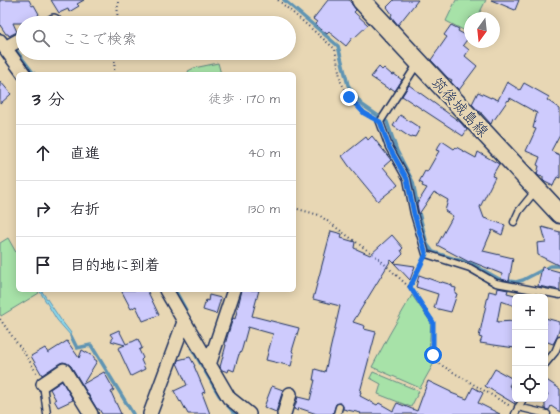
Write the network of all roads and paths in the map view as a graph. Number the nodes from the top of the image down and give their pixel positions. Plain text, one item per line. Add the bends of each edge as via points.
1 (118, 0) edge
2 (278, 0) edge
3 (361, 0) edge
4 (117, 16) edge
5 (16, 40) edge
6 (2, 45) edge
7 (115, 60) edge
8 (418, 62) junction
9 (22, 72) edge
10 (114, 72) edge
11 (380, 122) junction
12 (537, 189) junction
13 (296, 209) edge
14 (560, 214) edge
15 (514, 222) dead end
16 (426, 254) junction
17 (410, 287) junction
18 (167, 292) edge
19 (233, 292) edge
20 (560, 295) edge
21 (0, 319) edge
22 (184, 322) junction
23 (560, 340) edge
24 (548, 360) edge
25 (210, 365) junction
26 (43, 384) junction
27 (290, 394) dead end
28 (339, 407) dead end
29 (517, 410) edge
30 (47, 414) edge
31 (91, 414) edge
32 (150, 414) edge
33 (249, 414) edge
34 (284, 414) edge
35 (337, 414) edge
36 (547, 414) edge

1 - 4 path
2 - 11 path via 335,49 341,82 349,97 364,113
3 - 8 street, 筑後城島線
5 - 6 street
6 - 9 street
7 - 10 path
8 - 11 lane
8 - 12 street, 筑後城島線
11 - 16 lane via 389,147 407,179
12 - 14 street, 筑後城島線
12 - 15 lane via 519,211
13 - 17 path via 319,215 378,258
16 - 17 path
16 - 20 lane via 470,268 496,283
17 - 29 path via 433,322 433,355 436,362
18 - 22 street
19 - 25 street
21 - 26 path
22 - 25 street
22 - 32 street
23 - 24 lane
25 - 33 street via 229,398
26 - 30 lane
26 - 31 street via 64,370
27 - 34 street
28 - 35 lane
29 - 36 lane

